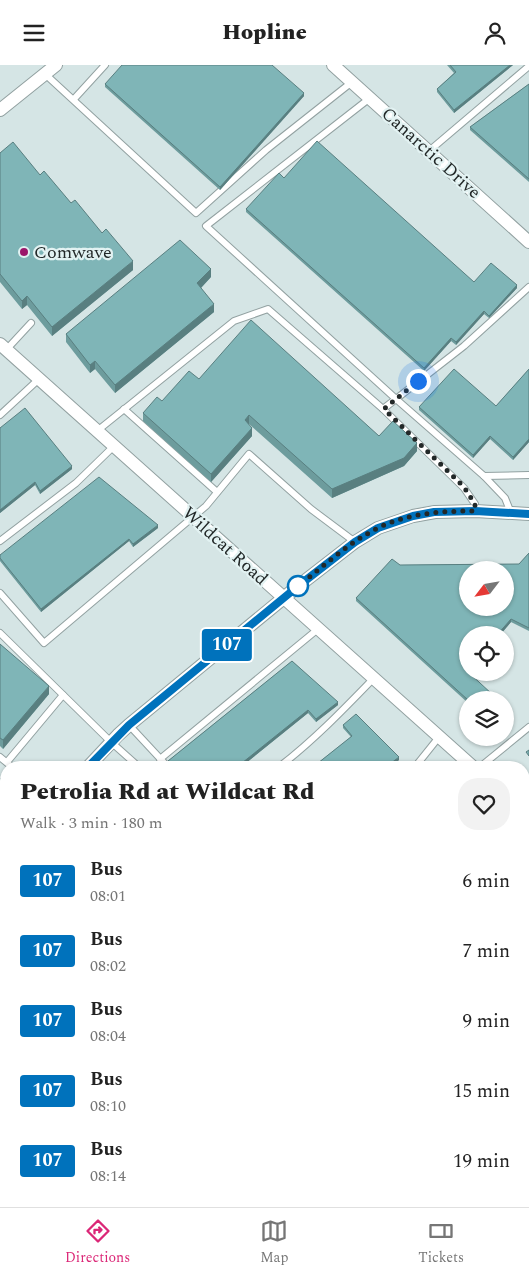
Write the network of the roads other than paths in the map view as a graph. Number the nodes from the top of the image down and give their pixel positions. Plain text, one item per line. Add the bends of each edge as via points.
1 (56, 65) edge
2 (105, 65) edge
3 (334, 65) edge
4 (529, 67) edge
5 (45, 74) junction
6 (352, 82) junction
7 (370, 98) junction
8 (74, 99) junction
9 (0, 110) edge
10 (429, 151) junction
11 (529, 242) edge
12 (529, 287) edge
13 (31, 323) dead end
14 (3, 347) edge
15 (39, 379) junction
16 (396, 399) junction
17 (124, 409) junction
18 (384, 409) junction
19 (0, 415) edge
20 (97, 431) junction
21 (114, 446) junction
22 (529, 475) edge
23 (484, 476) junction
24 (217, 492) junction
25 (475, 511) junction
26 (511, 513) junction
27 (529, 514) edge
28 (193, 517) junction
29 (0, 541) edge
30 (355, 542) junction
31 (0, 593) edge
32 (283, 598) junction
33 (318, 629) junction
34 (0, 633) edge
35 (373, 679) junction
36 (63, 695) junction
37 (129, 725) junction
38 (529, 727) edge
39 (439, 737) junction
40 (111, 742) junction
41 (160, 759) joint
42 (8, 761) edge
43 (94, 761) edge
44 (133, 761) edge
45 (286, 761) edge
46 (420, 761) edge
47 (465, 761) edge
48 (487, 761) edge

1 - 5 street
2 - 8 lane
3 - 6 street, Canarctic Drive
4 - 10 lane
5 - 8 lane
5 - 9 street
6 - 7 street, Canarctic Drive
6 - 8 lane via 266,149 196,213
7 - 10 street, Canarctic Drive
7 - 16 lane via 206,226
10 - 11 street, Canarctic Drive
12 - 16 lane via 464,346
13 - 14 lane
14 - 15 street, Wildcat Road
15 - 19 lane
15 - 20 street, Wildcat Road
16 - 18 lane
16 - 23 lane
17 - 18 lane via 234,321 268,309
17 - 20 lane
17 - 24 lane
18 - 25 lane via 464,487 475,504
20 - 21 street, Wildcat Road
21 - 28 street, Wildcat Road
21 - 29 lane via 76,483
22 - 23 lane
23 - 26 lane via 504,498
24 - 28 lane
24 - 30 lane via 249,454 311,509
25 - 26 street
25 - 30 street via 413,516 378,528
26 - 27 street
28 - 31 lane via 44,643
28 - 32 street, Wildcat Road
30 - 32 street
32 - 33 street, Wildcat Road
32 - 37 street
33 - 35 street, Wildcat Road
33 - 41 lane
34 - 36 lane
35 - 39 street, Wildcat Road
35 - 45 lane
36 - 40 lane
36 - 42 lane
37 - 40 street
37 - 41 lane
38 - 48 lane
39 - 46 lane
39 - 47 street, Wildcat Road
40 - 43 street
40 - 44 lane

